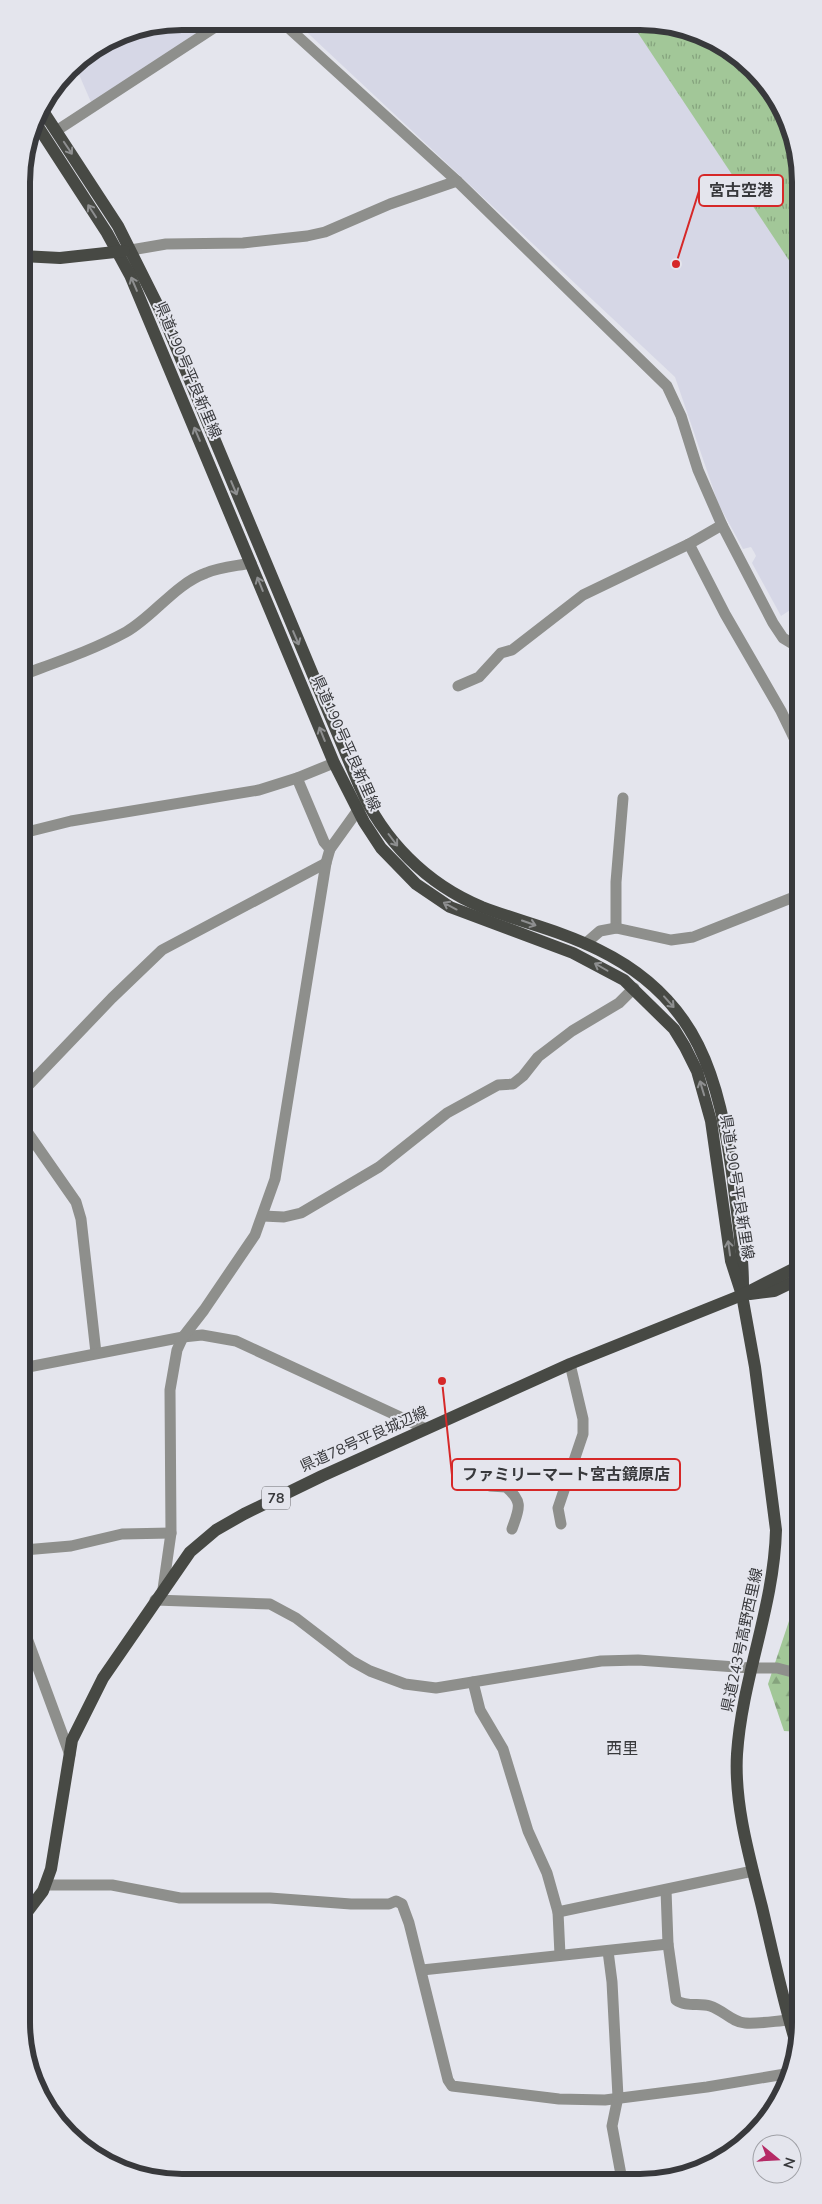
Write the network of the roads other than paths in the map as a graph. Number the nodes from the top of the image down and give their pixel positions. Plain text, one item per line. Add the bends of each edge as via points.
1 (211, 30) edge
2 (291, 30) edge
3 (46, 115) edge
4 (40, 129) edge
5 (56, 131) junction
6 (456, 181) junction
7 (132, 250) junction
8 (118, 252) junction
9 (30, 256) edge
10 (722, 525) junction
11 (689, 544) junction
12 (251, 563) junction
13 (792, 643) edge
14 (30, 672) edge
15 (458, 686) dead end
16 (792, 734) edge
17 (334, 763) junction
18 (297, 778) junction
19 (623, 798) dead end
20 (361, 805) junction
21 (30, 831) edge
22 (330, 849) junction
23 (326, 863) junction
24 (792, 898) edge
25 (616, 928) junction
26 (585, 944) junction
27 (634, 988) junction
28 (30, 1084) edge
29 (30, 1136) edge
30 (263, 1216) junction
31 (792, 1270) edge
32 (792, 1282) edge
33 (742, 1295) junction
34 (183, 1337) junction
35 (96, 1353) junction
36 (570, 1364) junction
37 (30, 1367) edge
38 (426, 1429) junction
39 (527, 1479) junction
40 (567, 1482) junction
41 (609, 1484) dead end
42 (518, 1500) junction
43 (561, 1524) dead end
44 (512, 1528) dead end
45 (171, 1533) junction
46 (30, 1549) edge
47 (163, 1589) junction
48 (156, 1600) junction
49 (30, 1646) edge
50 (750, 1668) junction
51 (792, 1672) edge
52 (473, 1682) junction
53 (70, 1754) junction
54 (753, 1871) junction
55 (45, 1885) junction
56 (666, 1890) junction
57 (30, 1907) edge
58 (558, 1912) junction
59 (668, 1944) junction
60 (608, 1951) junction
61 (560, 1955) junction
62 (422, 1970) junction
63 (789, 2020) junction
64 (792, 2030) edge
65 (782, 2074) edge
66 (618, 2097) junction
67 (621, 2174) edge

1 - 5 street
2 - 6 street
3 - 5 main road
8 -> 4 main road
5 -> 7 main road
6 - 7 street via 307,236 243,243 166,244
6 - 10 street via 667,386
7 - 8 main road
7 -> 20 main road, 県道190号平良新里線 via 162,316
8 - 9 main road via 60,258
12 -> 8 main road, 県道190号平良新里線
10 - 11 street
10 - 13 street via 773,623 783,638
11 - 15 street via 583,595 512,650 501,653 479,677
11 - 16 street
12 - 14 street via 206,573 184,586 126,632
17 -> 12 main road, 県道190号平良新里線
17 - 18 street
17 - 20 main road, 県道190号平良新里線
18 - 21 street via 259,790 71,821
18 - 22 street
19 - 25 street
20 - 22 street
20 -> 26 main road, 県道190号平良新里線 via 418,868 441,884 483,907
27 -> 20 main road, 県道190号平良新里線 via 591,961 450,907 403,873 381,848
22 - 23 street
23 - 28 street via 162,950
23 - 30 street via 275,1179
24 - 25 street via 693,937 671,940
25 - 26 street via 600,931
26 -> 33 main road, 県道190号平良新里線 via 653,984 693,1034 706,1059 715,1085 728,1150 743,1256
27 - 30 street via 619,1003 572,1031 538,1057 513,1084 498,1085 447,1114 379,1167 300,1213 284,1217
33 -> 27 main road, 県道190号平良新里線 via 731,1261 710,1121 697,1071 674,1029
29 - 35 street via 76,1202 84,1236
30 - 34 street via 255,1235
31 - 33 main road, 県道78号平良城辺線 / 78
32 - 33 main road, 県道78号平良城辺線 / 78 via 774,1291
33 - 36 main road, 県道78号平良城辺線 / 78
33 - 50 main road, 県道243号高野西里線 via 755,1367 776,1530 770,1597
34 - 35 street
34 - 38 street via 202,1335 236,1341
34 - 45 street via 177,1350 170,1390
35 - 37 street
36 - 38 main road, 県道78号平良城辺線 / 78
36 - 40 street via 583,1434
38 - 47 main road, 県道78号平良城辺線 / 78 via 322,1476 216,1530 190,1552
39 - 40 street via 550,1486
39 - 42 street
39 - 42 street via 494,1474 490,1479 490,1486 506,1487
40 - 41 street
40 - 43 street via 558,1508
42 - 44 street via 520,1508
45 - 46 street via 122,1534 71,1546
45 - 47 street
47 - 48 main road, 県道78号平良城辺線 / 78
48 - 52 street via 270,1604 296,1618 370,1672 406,1684 436,1688
48 - 53 main road, 県道78号平良城辺線 / 78 via 103,1678 72,1740
49 - 53 street
50 - 51 street
50 - 52 street via 638,1660 601,1661
50 - 54 main road, 県道243号高野西里線 via 737,1756 741,1808
52 - 58 street via 480,1710 502,1749
53 - 55 main road, 県道78号平良城辺線 / 78 via 51,1869
54 - 56 street
54 - 63 main road, 県道243号高野西里線
55 - 57 main road, 県道78号平良城辺線 / 78
55 - 62 street via 112,1885 180,1898 270,1898 351,1904 389,1904 396,1901 402,1904 409,1922
56 - 58 street
56 - 59 street
58 - 61 street
59 - 60 street
59 - 63 street via 674,1994 680,2003 710,2006 746,2023
60 - 61 street
60 - 66 street
61 - 62 street
62 - 66 street via 452,2086 559,2098 605,2100
63 - 64 main road, 県道243号高野西里線
65 - 66 street
66 - 67 street via 612,2126

